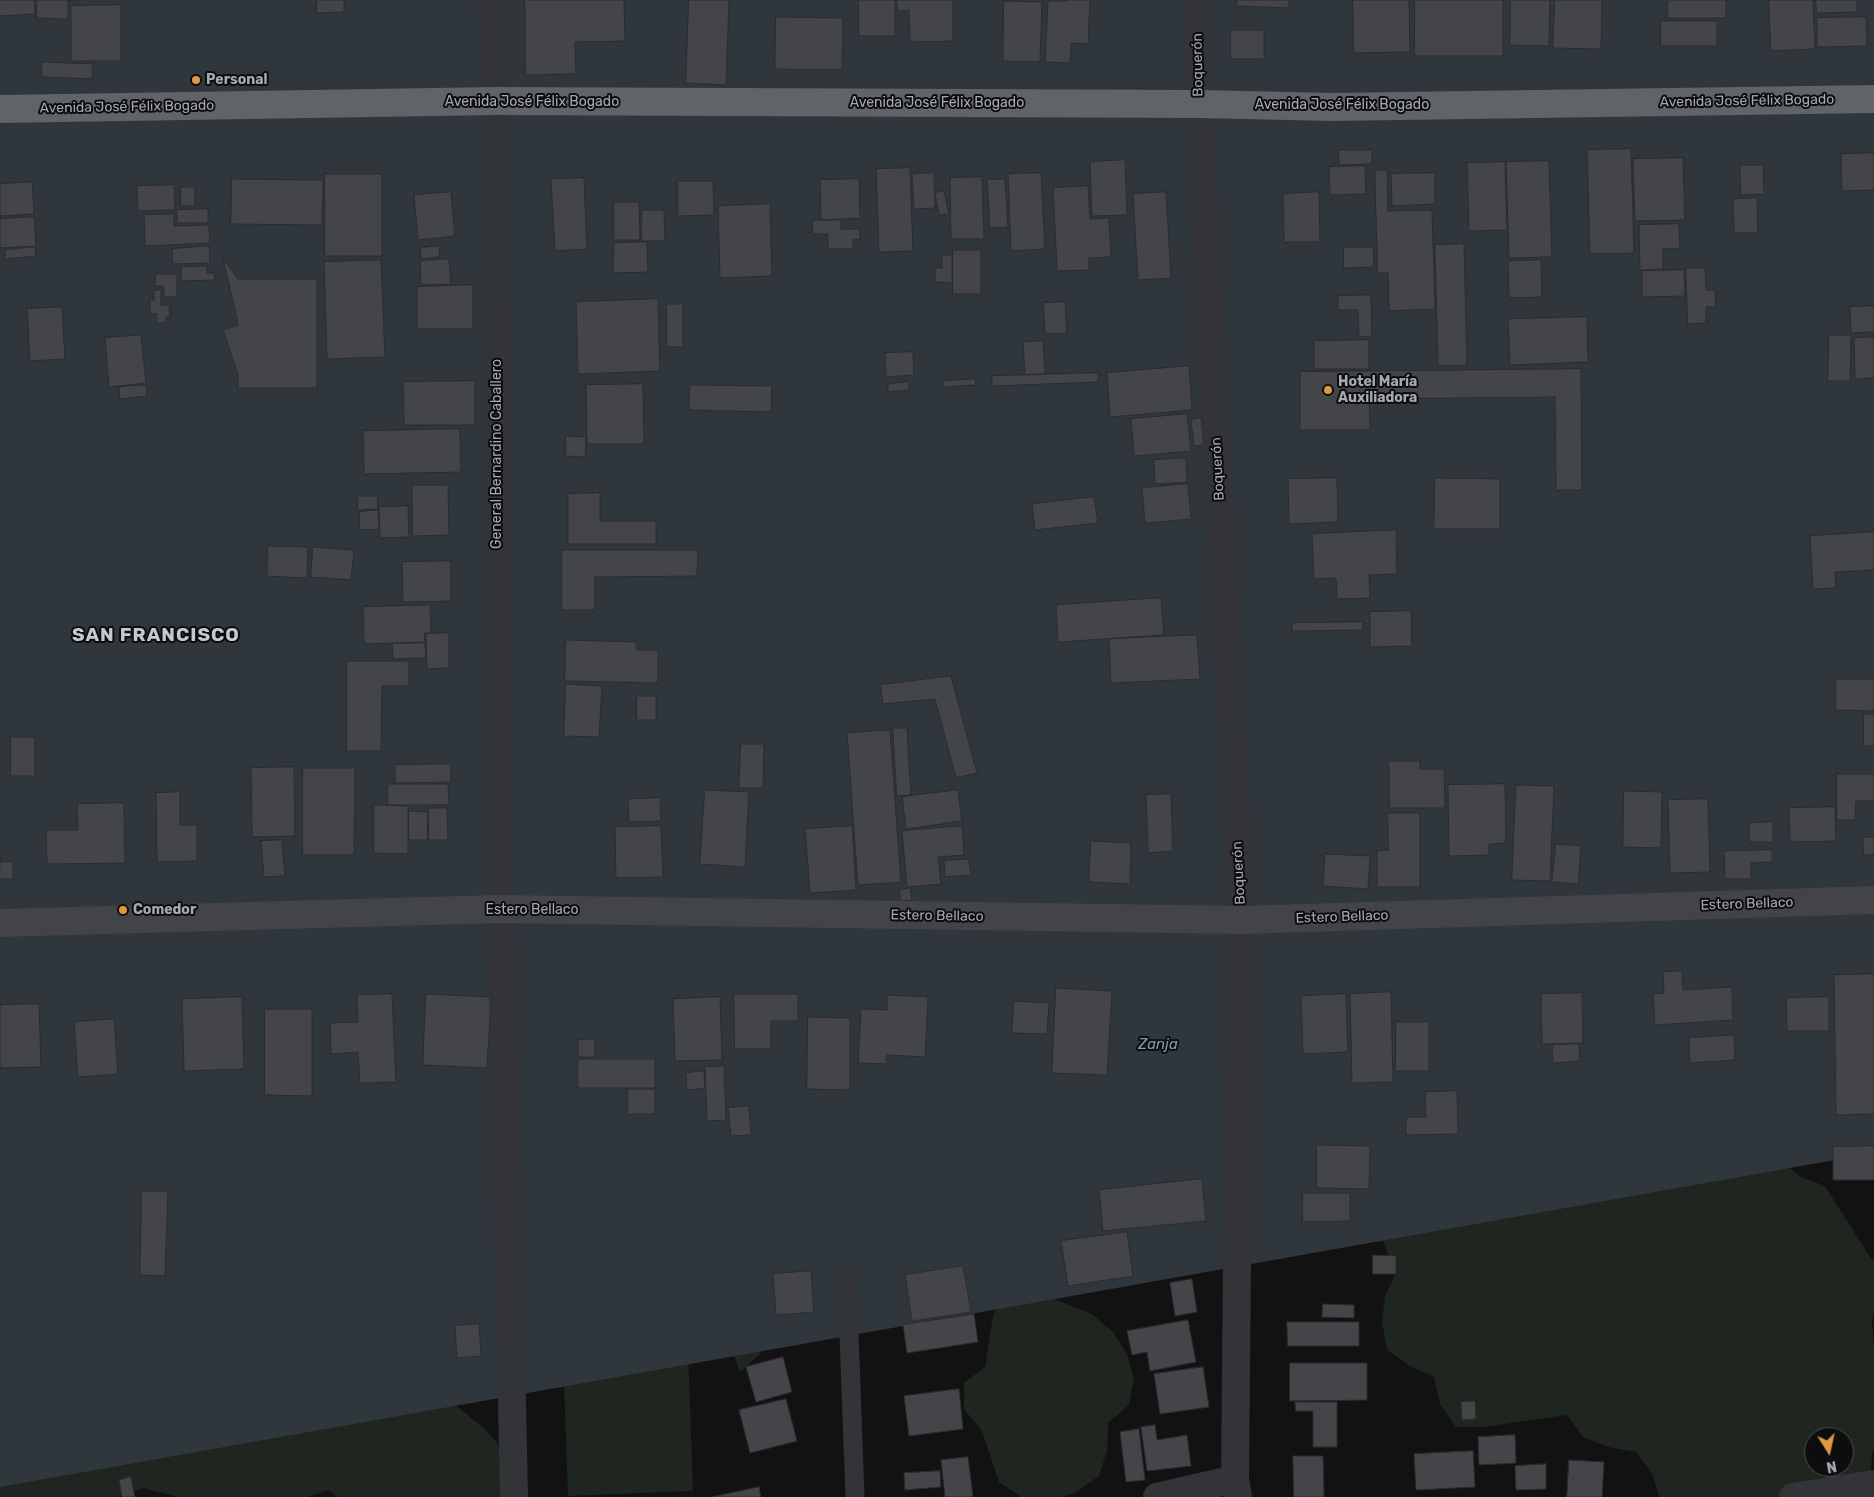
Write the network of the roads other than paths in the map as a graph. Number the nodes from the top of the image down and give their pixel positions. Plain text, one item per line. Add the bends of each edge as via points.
1 (492, 0) edge
2 (1197, 0) edge
3 (1874, 99) edge
4 (496, 101) junction
5 (1199, 104) junction
6 (0, 109) edge
7 (1874, 900) edge
8 (499, 909) junction
9 (0, 923) edge
10 (1241, 929) junction
11 (847, 1279) dead end
12 (1874, 1484) edge
13 (1236, 1488) edge
14 (514, 1497) edge
15 (855, 1497) edge
16 (1158, 1497) edge
17 (1793, 1497) edge

1 - 4 street, General Bernardino Caballero
2 - 5 street, Boquerón
3 - 5 highway, Avenida José Félix Bogado via 1333,107
4 - 5 highway, Avenida José Félix Bogado
4 - 6 highway, Avenida José Félix Bogado
4 - 8 street, General Bernardino Caballero
5 - 10 street, Boquerón
7 - 10 street, Estero Bellaco
8 - 9 street, Estero Bellaco
8 - 10 street, Estero Bellaco
8 - 14 street, General Bernardino Caballero
10 - 13 street, Boquerón
11 - 15 lane
12 - 17 street
13 - 16 street

